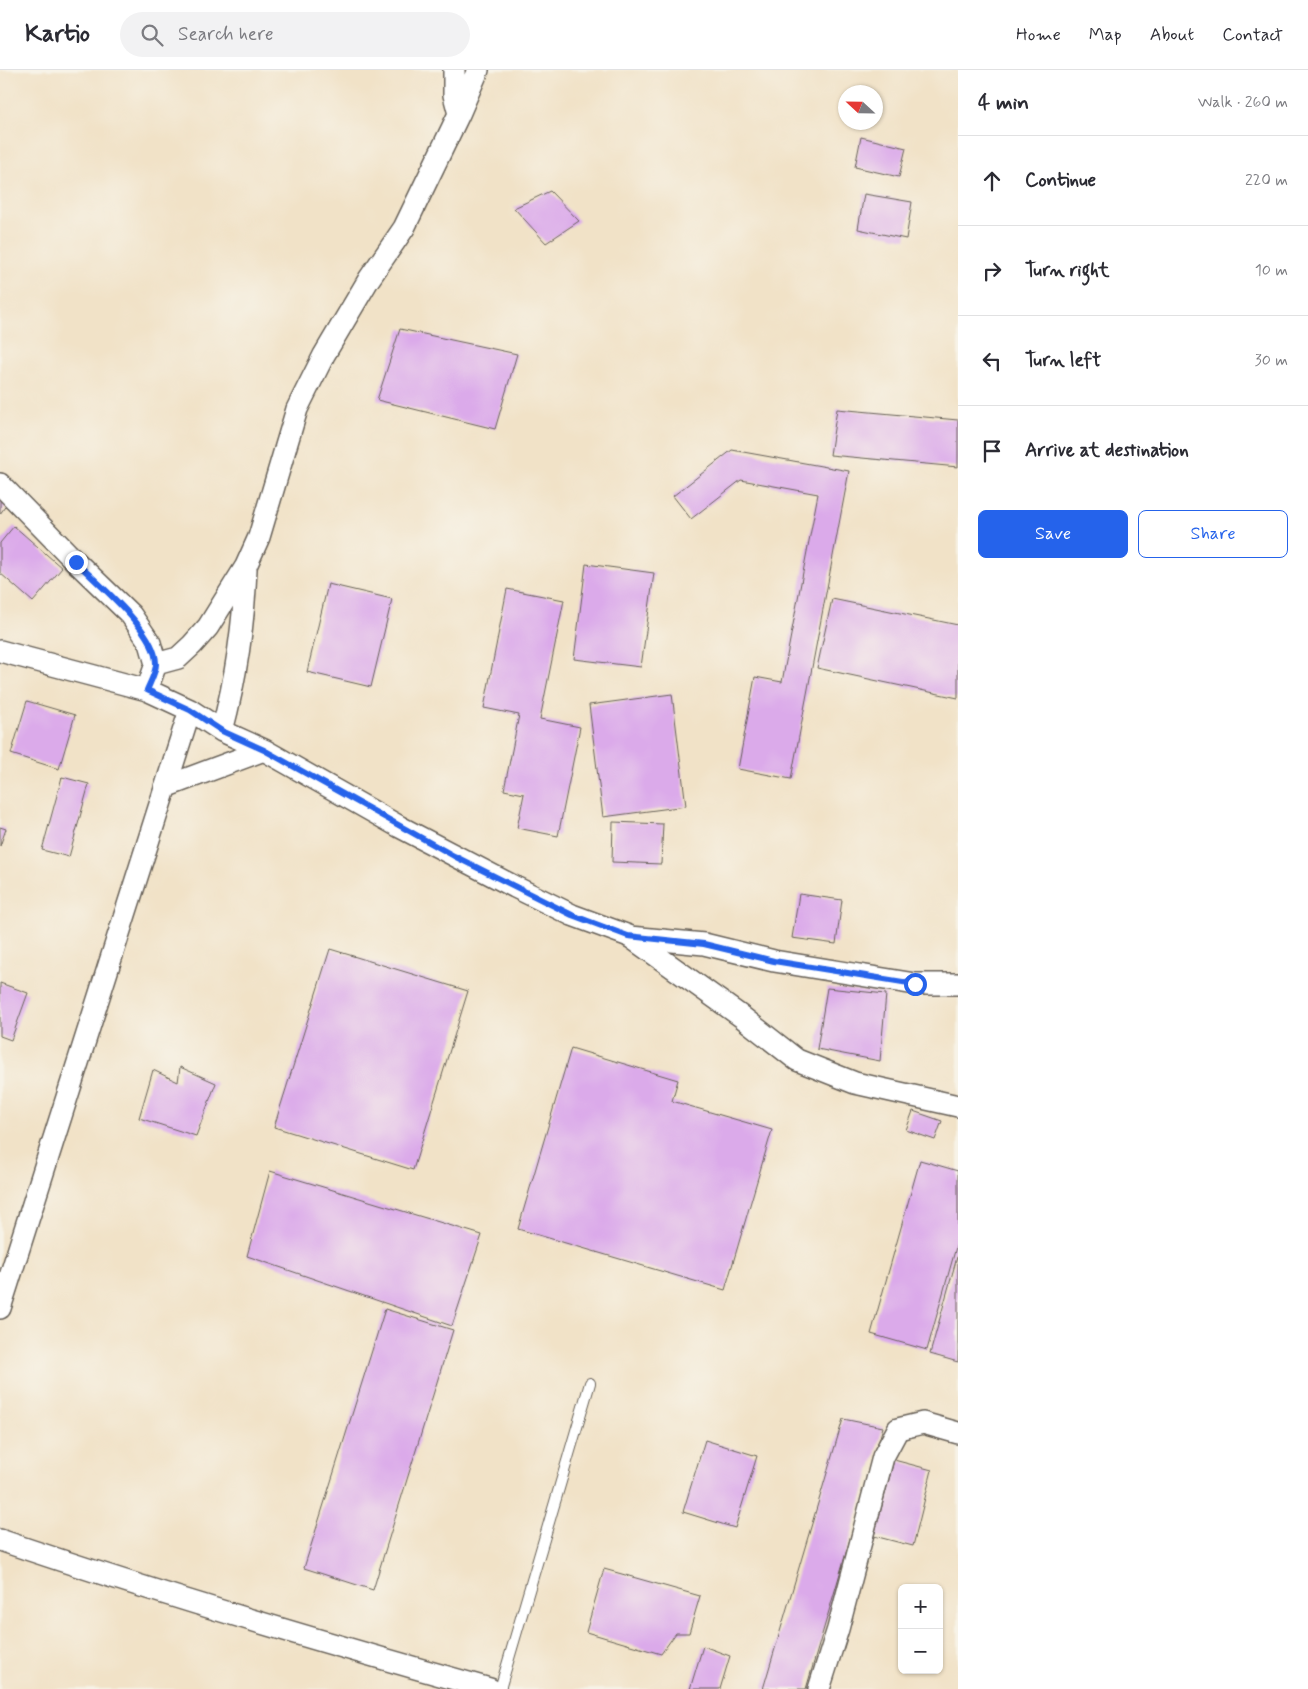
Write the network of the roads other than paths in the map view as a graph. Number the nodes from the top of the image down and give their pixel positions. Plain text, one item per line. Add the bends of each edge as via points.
1 (454, 70) edge
2 (478, 70) edge
3 (459, 114) junction
4 (0, 484) edge
5 (246, 566) junction
6 (0, 652) edge
7 (156, 664) junction
8 (147, 690) junction
9 (190, 710) junction
10 (222, 731) junction
11 (264, 750) junction
12 (165, 787) junction
13 (628, 936) junction
14 (958, 984) edge
15 (958, 1106) edge
16 (0, 1308) edge
17 (590, 1383) dead end
18 (958, 1433) edge
19 (0, 1540) edge
20 (490, 1689) edge
21 (500, 1689) edge
22 (819, 1689) edge

1 - 3 street via 454,95
2 - 3 street
3 - 5 street via 404,228 324,354 297,409 259,537
4 - 7 street via 131,616 150,643
5 - 7 street via 208,627 192,645 178,658
5 - 10 street via 232,694
6 - 8 street
7 - 8 street
8 - 9 street
9 - 10 street
9 - 12 street
10 - 11 street
11 - 12 street
11 - 13 street via 506,883 572,915
12 - 16 street
13 - 14 street via 704,944 774,961 906,982
13 - 15 street via 797,1060 855,1083
17 - 21 lane
18 - 22 street via 922,1423 898,1429 894,1436 883,1457
19 - 20 street via 321,1642

